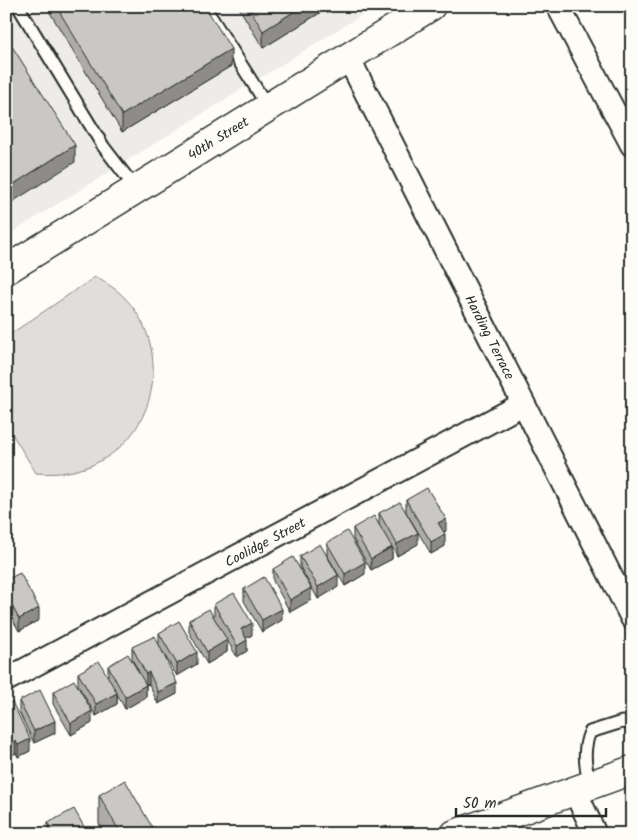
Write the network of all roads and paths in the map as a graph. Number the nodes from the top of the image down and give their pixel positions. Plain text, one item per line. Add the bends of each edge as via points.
1 (18, 6) edge
2 (204, 6) edge
3 (431, 6) edge
4 (558, 6) edge
5 (348, 57) junction
6 (268, 107) junction
7 (632, 145) edge
8 (136, 189) junction
9 (6, 270) edge
10 (523, 404) junction
11 (632, 618) edge
12 (6, 680) edge
13 (632, 724) edge
14 (632, 770) edge
15 (582, 789) junction
16 (455, 834) edge
17 (595, 834) edge

1 - 8 lane via 103,146
2 - 6 lane
3 - 5 street, 40th Street
4 - 7 street
5 - 6 street, 40th Street
5 - 10 street, Harding Terrace
6 - 8 street, 40th Street
8 - 9 street, 40th Street
10 - 11 street, Harding Terrace
10 - 12 street, Coolidge Street
13 - 15 lane via 622,722 590,732 585,742
14 - 15 street
15 - 16 street
15 - 17 street

